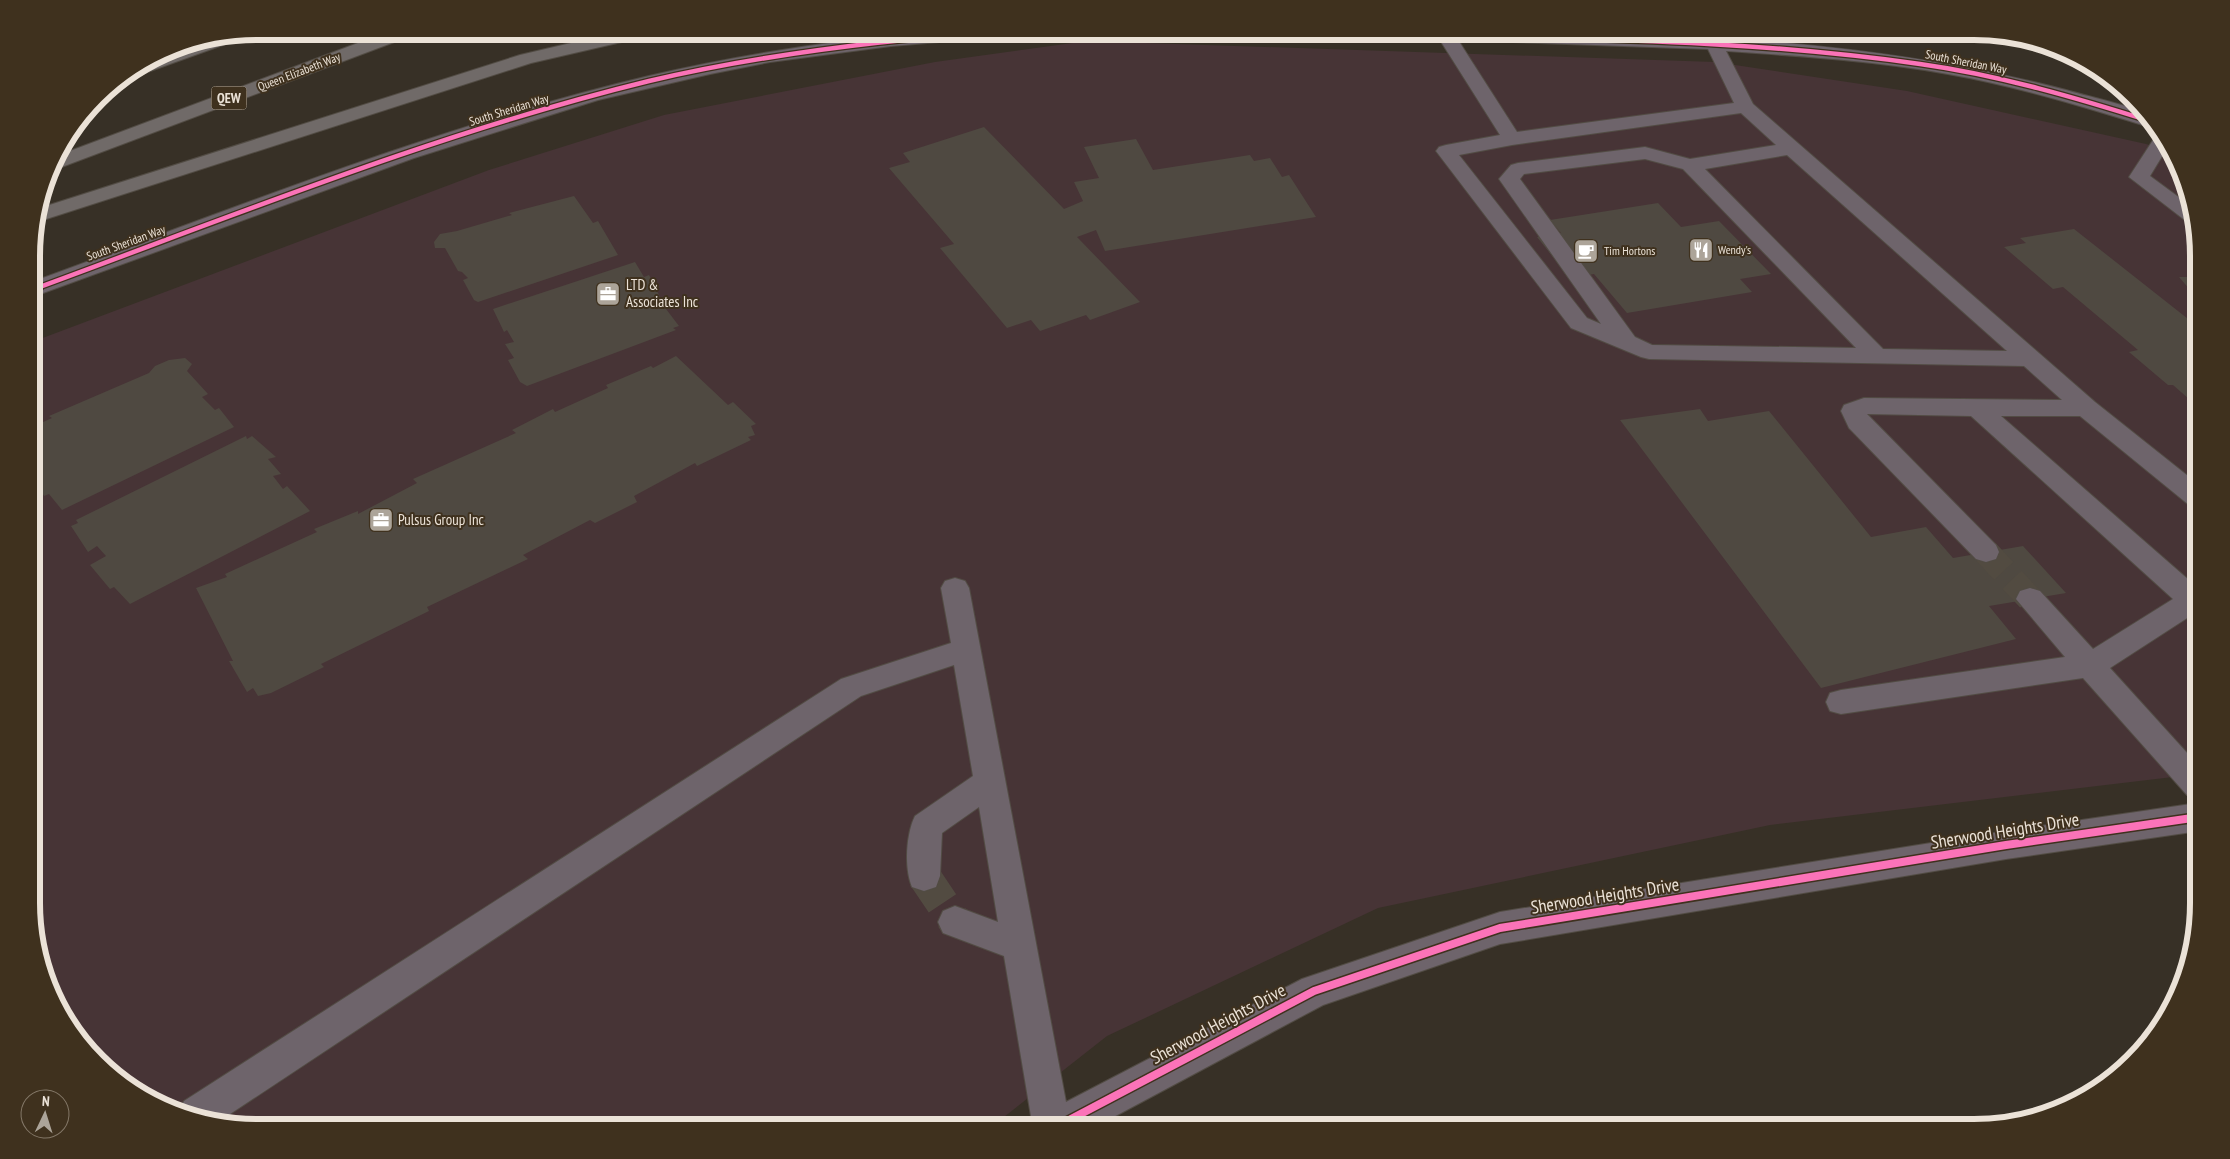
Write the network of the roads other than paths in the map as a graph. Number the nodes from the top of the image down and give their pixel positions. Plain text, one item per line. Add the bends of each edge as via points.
1 (383, 40) edge
2 (607, 40) edge
3 (908, 40) edge
4 (1449, 40) edge
5 (1580, 40) edge
6 (1714, 44) junction
7 (200, 47) edge
8 (166, 59) edge
9 (1745, 107) junction
10 (2140, 118) edge
11 (1512, 139) junction
12 (2159, 145) edge
13 (1792, 148) junction
14 (61, 161) edge
15 (1690, 165) junction
16 (2185, 211) edge
17 (44, 214) edge
18 (40, 287) edge
19 (1626, 342) junction
20 (1876, 355) junction
21 (2032, 359) junction
22 (1977, 408) junction
23 (2086, 408) junction
24 (2190, 492) edge
25 (1986, 552) tunnel mouth
26 (955, 588) dead end
27 (2190, 594) edge
28 (2030, 599) tunnel mouth
29 (2190, 603) edge
30 (966, 650) junction
31 (2091, 665) junction
32 (1841, 702) dead end
33 (2190, 777) edge
34 (990, 782) junction
35 (2190, 818) edge
36 (924, 876) tunnel mouth
37 (955, 922) tunnel mouth
38 (1019, 946) junction
39 (200, 1112) edge
40 (1051, 1119) edge
41 (1070, 1119) edge

1 - 14 highway, Queen Elizabeth Way / QEW
2 - 17 highway via 526,59
3 - 18 street, South Sheridan Way via 737,64 535,112 385,161
4 - 11 street
5 - 6 street, South Sheridan Way
6 - 9 street
6 - 10 street, South Sheridan Way via 1841,54 1930,66 2050,92
7 - 8 highway
9 - 11 street
9 - 13 street
11 - 19 street via 1446,151 1578,323
12 - 16 street via 2139,177
13 - 15 street
13 - 21 street
15 - 19 street via 1645,153 1518,168 1509,178
15 - 20 street
19 - 20 street via 1649,352
20 - 21 street
21 - 23 street
22 - 23 street
22 - 25 street via 1864,406 1853,411 1858,422
22 - 27 street
23 - 24 street
26 - 30 street
28 - 31 street
29 - 31 street
30 - 34 street
30 - 39 street via 851,687
31 - 32 street
31 - 33 street
34 - 36 street via 926,826
34 - 38 street
35 - 41 street, Sherwood Heights Drive via 1500,928 1314,991
37 - 38 street
38 - 40 street

